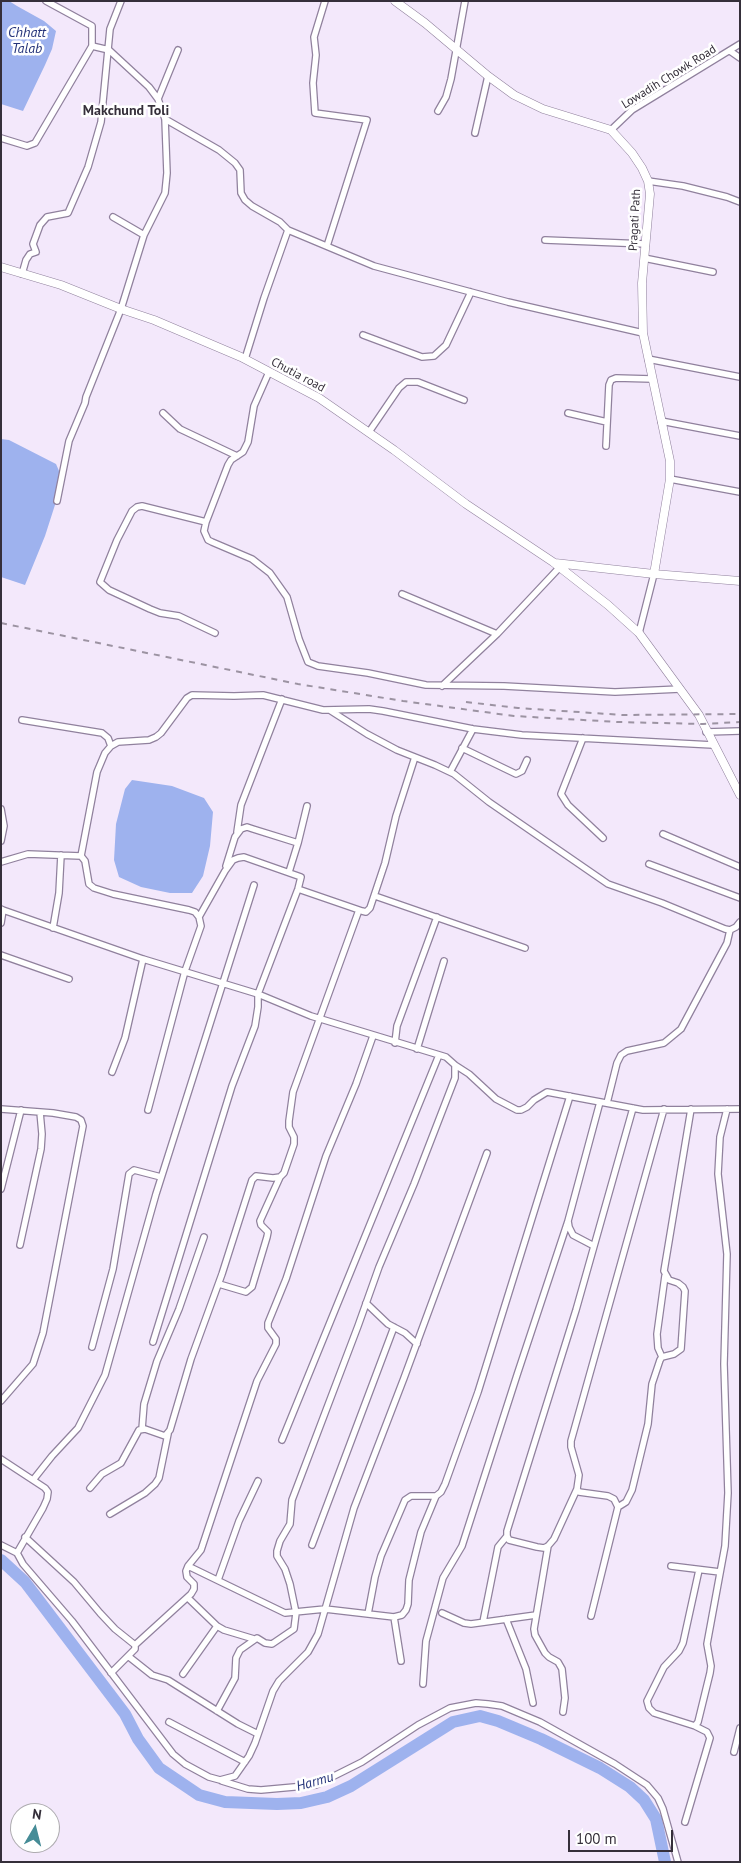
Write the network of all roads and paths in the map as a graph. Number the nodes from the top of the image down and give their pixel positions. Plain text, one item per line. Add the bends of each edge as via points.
1 (46, 1) edge
2 (121, 1) edge
3 (325, 1) edge
4 (395, 1) edge
5 (465, 1) edge
6 (740, 44) edge
7 (92, 46) junction
8 (456, 49) junction
9 (109, 50) junction
10 (178, 50) dead end
11 (730, 51) junction
12 (740, 58) edge
13 (488, 76) junction
14 (158, 99) junction
15 (438, 110) dead end
16 (165, 119) junction
17 (611, 130) junction
18 (475, 134) dead end
19 (1, 138) edge
20 (648, 181) junction
21 (740, 202) edge
22 (113, 217) dead end
23 (288, 230) junction
24 (144, 235) junction
25 (545, 240) dead end
26 (646, 244) junction
27 (327, 246) junction
28 (644, 258) junction
29 (1, 267) edge
30 (713, 272) dead end
31 (22, 274) junction
32 (471, 292) junction
33 (121, 309) junction
34 (643, 333) junction
35 (363, 335) dead end
36 (648, 359) junction
37 (245, 360) junction
38 (268, 372) junction
39 (740, 377) edge
40 (652, 380) junction
41 (464, 400) dead end
42 (163, 413) dead end
43 (568, 413) dead end
44 (661, 420) junction
45 (607, 422) junction
46 (369, 432) junction
47 (740, 436) edge
48 (606, 446) dead end
49 (237, 456) junction
50 (670, 479) junction
51 (740, 492) edge
52 (57, 501) dead end
53 (206, 522) junction
54 (553, 562) junction
55 (560, 568) junction
56 (654, 574) junction
57 (740, 581) edge
58 (402, 594) dead end
59 (215, 633) dead end
60 (639, 633) junction
61 (497, 634) junction
62 (442, 686) junction
63 (680, 689) junction
64 (282, 699) junction
65 (331, 711) junction
66 (22, 720) dead end
67 (473, 729) junction
68 (740, 730) edge
69 (706, 732) junction
70 (583, 738) junction
71 (713, 745) junction
72 (111, 746) junction
73 (462, 748) junction
74 (415, 757) junction
75 (527, 760) dead end
76 (450, 772) junction
77 (740, 795) edge
78 (307, 806) dead end
79 (1, 809) edge
80 (237, 832) junction
81 (663, 834) dead end
82 (603, 838) dead end
83 (1, 841) edge
84 (298, 843) junction
85 (61, 854) junction
86 (81, 856) junction
87 (1, 862) edge
88 (649, 864) dead end
89 (740, 867) edge
90 (225, 870) junction
91 (288, 872) junction
92 (254, 885) dead end
93 (298, 889) junction
94 (375, 896) junction
95 (740, 898) edge
96 (2, 909) edge
97 (359, 910) junction
98 (199, 917) junction
99 (437, 917) junction
100 (740, 922) edge
101 (1, 923) edge
102 (53, 928) junction
103 (730, 930) junction
104 (525, 948) dead end
105 (1, 955) edge
106 (143, 959) junction
107 (444, 961) dead end
108 (185, 971) junction
109 (69, 979) dead end
110 (224, 983) junction
111 (258, 994) junction
112 (321, 1020) junction
113 (373, 1036) junction
114 (395, 1043) junction
115 (417, 1049) junction
116 (439, 1055) junction
117 (455, 1065) junction
118 (112, 1072) dead end
119 (570, 1096) junction
120 (600, 1102) junction
121 (607, 1104) junction
122 (633, 1108) junction
123 (1, 1109) edge
124 (664, 1109) junction
125 (691, 1109) junction
126 (727, 1109) junction
127 (740, 1109) edge
128 (20, 1110) junction
129 (148, 1110) dead end
130 (40, 1112) junction
131 (487, 1153) dead end
132 (161, 1177) junction
133 (280, 1178) junction
134 (1, 1189) edge
135 (568, 1221) junction
136 (204, 1237) dead end
137 (20, 1245) dead end
138 (594, 1246) junction
139 (665, 1276) junction
140 (219, 1284) junction
141 (366, 1303) junction
142 (394, 1327) junction
143 (153, 1342) dead end
144 (417, 1344) junction
145 (92, 1347) dead end
146 (662, 1357) junction
147 (1, 1401) edge
148 (142, 1429) junction
149 (168, 1434) junction
150 (282, 1440) dead end
151 (1, 1459) edge
152 (33, 1480) junction
153 (258, 1481) dead end
154 (90, 1488) dead end
155 (577, 1489) junction
156 (436, 1496) junction
157 (618, 1507) junction
158 (110, 1514) dead end
159 (507, 1536) junction
160 (26, 1537) junction
161 (1, 1545) edge
162 (312, 1545) dead end
163 (548, 1546) junction
164 (17, 1553) junction
165 (188, 1566) junction
166 (671, 1566) dead end
167 (699, 1570) junction
168 (720, 1572) junction
169 (218, 1580) junction
170 (188, 1598) junction
171 (325, 1609) junction
172 (296, 1613) junction
173 (442, 1613) dead end
174 (368, 1614) junction
175 (536, 1615) junction
176 (591, 1616) dead end
177 (394, 1617) junction
178 (506, 1619) junction
179 (482, 1622) junction
180 (217, 1626) junction
181 (254, 1639) junction
182 (135, 1645) junction
183 (128, 1656) junction
184 (401, 1661) dead end
185 (111, 1673) junction
186 (183, 1674) dead end
187 (423, 1684) dead end
188 (533, 1703) dead end
189 (216, 1711) junction
190 (562, 1712) dead end
191 (170, 1722) dead end
192 (695, 1726) junction
193 (740, 1728) edge
194 (258, 1734) junction
195 (734, 1752) dead end
196 (245, 1762) junction
197 (220, 1780) junction
198 (684, 1822) dead end
199 (678, 1862) edge

1 - 7 street via 92,26
2 - 9 street via 110,28
3 - 27 street via 314,37 315,114 367,120
4 - 8 street
5 - 8 street
6 - 11 street, Lowadih Chowk Road
7 - 9 street
7 - 19 street via 35,142 27,146
8 - 13 street
8 - 15 street via 446,96
9 - 14 street
9 - 31 street via 101,122 88,167 68,214 47,217 40,225 33,244 36,252 26,260
10 - 14 street
11 - 12 street
11 - 17 street, Lowadih Chowk Road via 632,110
13 - 17 street via 514,95 543,109
13 - 18 street
14 - 16 street
16 - 23 street via 235,163 240,170 241,193 245,200
16 - 24 street via 165,193
17 - 20 street, Pragati Path via 632,153
20 - 21 street via 683,186
20 - 26 street, Pragati Path
22 - 24 street
23 - 27 street
23 - 37 street
24 - 33 street
25 - 26 street
26 - 28 street, Pragati Path
27 - 32 street via 374,266
28 - 30 street
28 - 34 street, Pragati Path
29 - 31 street, Chutia road
31 - 33 street, Chutia road via 61,285
32 - 34 street
32 - 35 street via 446,345 434,356 422,357
33 - 37 street, Chutia road
33 - 52 street via 69,441
34 - 36 street, Pragati Path
36 - 39 street
36 - 40 street, Pragati Path
37 - 38 street, Chutia road
38 - 46 street, Chutia road via 319,398
38 - 49 street via 254,406 248,442
40 - 44 street, Pragati Path
40 - 45 street via 612,380 609,384
41 - 46 street via 418,382 406,382
42 - 49 street via 180,430
43 - 45 street
44 - 47 street
44 - 50 street, Pragati Path via 670,461
45 - 48 street
46 - 54 street, Chutia road via 466,504
49 - 53 street via 228,465
50 - 51 street
50 - 56 street, Pragati Path
53 - 59 street via 137,507 117,540 100,582 109,590 150,609 179,616
53 - 62 street via 204,531 208,540 259,563 279,585 287,597 308,662 414,684
54 - 55 street, Chutia road
54 - 56 street
55 - 60 street, Chutia road
55 - 61 street
56 - 57 street
56 - 60 street
58 - 61 street
60 - 63 street, Chutia road
61 - 62 street
62 - 63 street via 615,692
63 - 69 street, Chutia road via 699,715
64 - 65 street
64 - 72 street via 263,695 192,695 156,737 118,742
64 - 80 street via 241,805
65 - 67 street via 384,711
65 - 74 street via 367,734
66 - 72 street via 102,733
67 - 70 street
67 - 73 street
68 - 69 street
69 - 71 street, Chutia road
70 - 71 street
70 - 82 street via 561,794 568,805
71 - 77 street, Chutia road
72 - 86 street via 100,762
73 - 75 street via 516,774 522,771
73 - 76 street
74 - 76 street
74 - 94 street
76 - 103 street via 608,884
78 - 84 street
79 - 83 street via 4,819
80 - 84 street via 253,828
80 - 90 street
81 - 89 street
84 - 91 street
85 - 86 street
85 - 87 street via 28,854
85 - 102 street
86 - 98 street via 89,884 94,888 189,910
88 - 95 street
90 - 91 street via 233,860 244,857
90 - 98 street
91 - 93 street via 301,877
92 - 110 street
93 - 97 street
93 - 111 street
94 - 97 street via 366,912
94 - 99 street
96 - 101 street
96 - 102 street
97 - 112 street
98 - 108 street via 201,926
99 - 104 street
99 - 114 street via 397,1026
100 - 103 street
102 - 106 street
103 - 121 street via 727,943 681,1029 664,1043 622,1054
105 - 109 street
106 - 108 street
106 - 118 street via 125,1038
107 - 115 street
108 - 110 street
108 - 129 street
110 - 111 street
110 - 132 street
111 - 112 street
111 - 143 street via 254,1026 232,1086
112 - 113 street
112 - 133 street via 293,1092 289,1127 294,1144
113 - 114 street
113 - 165 street via 326,1156 286,1280 268,1323 276,1344 257,1381 201,1550
114 - 115 street
115 - 116 street
116 - 117 street
116 - 150 street
117 - 119 street via 496,1099 517,1110 527,1107 547,1092
117 - 141 street via 455,1078
119 - 120 street
119 - 156 street via 478,1392 445,1484
120 - 121 street
120 - 135 street
121 - 122 street
122 - 124 street
122 - 138 street
123 - 128 street
124 - 125 street
124 - 155 street via 571,1441 579,1475
125 - 126 street
125 - 139 street
126 - 127 street
126 - 168 street via 720,1137 718,1174 727,1268 724,1364 728,1493
128 - 130 street
128 - 134 street
130 - 137 street via 40,1149
130 - 147 street via 81,1120 82,1139 43,1333 33,1364
131 - 144 street
132 - 145 street via 134,1170 129,1174 113,1269
132 - 152 street via 105,1375 78,1428
133 - 140 street via 256,1176 252,1180
133 - 140 street via 260,1221 268,1232 252,1287 246,1292
135 - 138 street via 572,1235
135 - 187 street via 462,1546 444,1578 426,1641
136 - 148 street via 157,1360 144,1404
138 - 159 street
139 - 146 street via 657,1334
139 - 146 street via 683,1286 685,1291 681,1349
140 - 149 street
141 - 142 street
141 - 172 street via 292,1500 290,1524 277,1551 288,1576
142 - 144 street via 405,1332
142 - 162 street
144 - 171 street via 354,1508
146 - 157 street via 652,1384 648,1424 632,1490 626,1502
148 - 149 street via 161,1436
148 - 154 street via 121,1463 102,1474
149 - 158 street via 155,1484
151 - 152 street
152 - 160 street via 45,1488 48,1499
153 - 169 street via 239,1521
155 - 157 street via 608,1496
155 - 163 street
156 - 174 street via 411,1496 405,1500 381,1556
156 - 177 street via 421,1532 409,1580 406,1610
157 - 176 street
159 - 163 street via 516,1543
159 - 179 street via 498,1547
160 - 164 street
160 - 182 street via 74,1582 114,1629
161 - 164 street
163 - 175 street
164 - 185 street
165 - 169 street
165 - 170 street via 187,1577 194,1584
166 - 167 street
167 - 168 street
167 - 192 street via 683,1643 664,1667 647,1701 648,1708 654,1713
168 - 192 street via 707,1644 710,1673
169 - 172 street via 285,1613
170 - 180 street
170 - 182 street
171 - 172 street
171 - 174 street
171 - 194 street via 313,1645 273,1691
172 - 181 street via 292,1631 272,1644
173 - 179 street via 464,1623
174 - 177 street
175 - 178 street
175 - 190 street via 535,1635 545,1652 562,1669 565,1698
177 - 184 street
178 - 179 street
178 - 188 street via 526,1669
180 - 181 street
180 - 186 street
181 - 189 street via 237,1654 235,1678
182 - 183 street
183 - 185 street
183 - 189 street via 152,1675 168,1680
185 - 197 street via 173,1754 194,1769
189 - 194 street
191 - 196 street
192 - 198 street via 707,1732 710,1738
193 - 195 street
194 - 196 street
196 - 197 street via 235,1776
197 - 199 street via 261,1790 316,1784 362,1762 450,1708 468,1704 502,1706 540,1722 647,1785 663,1809

